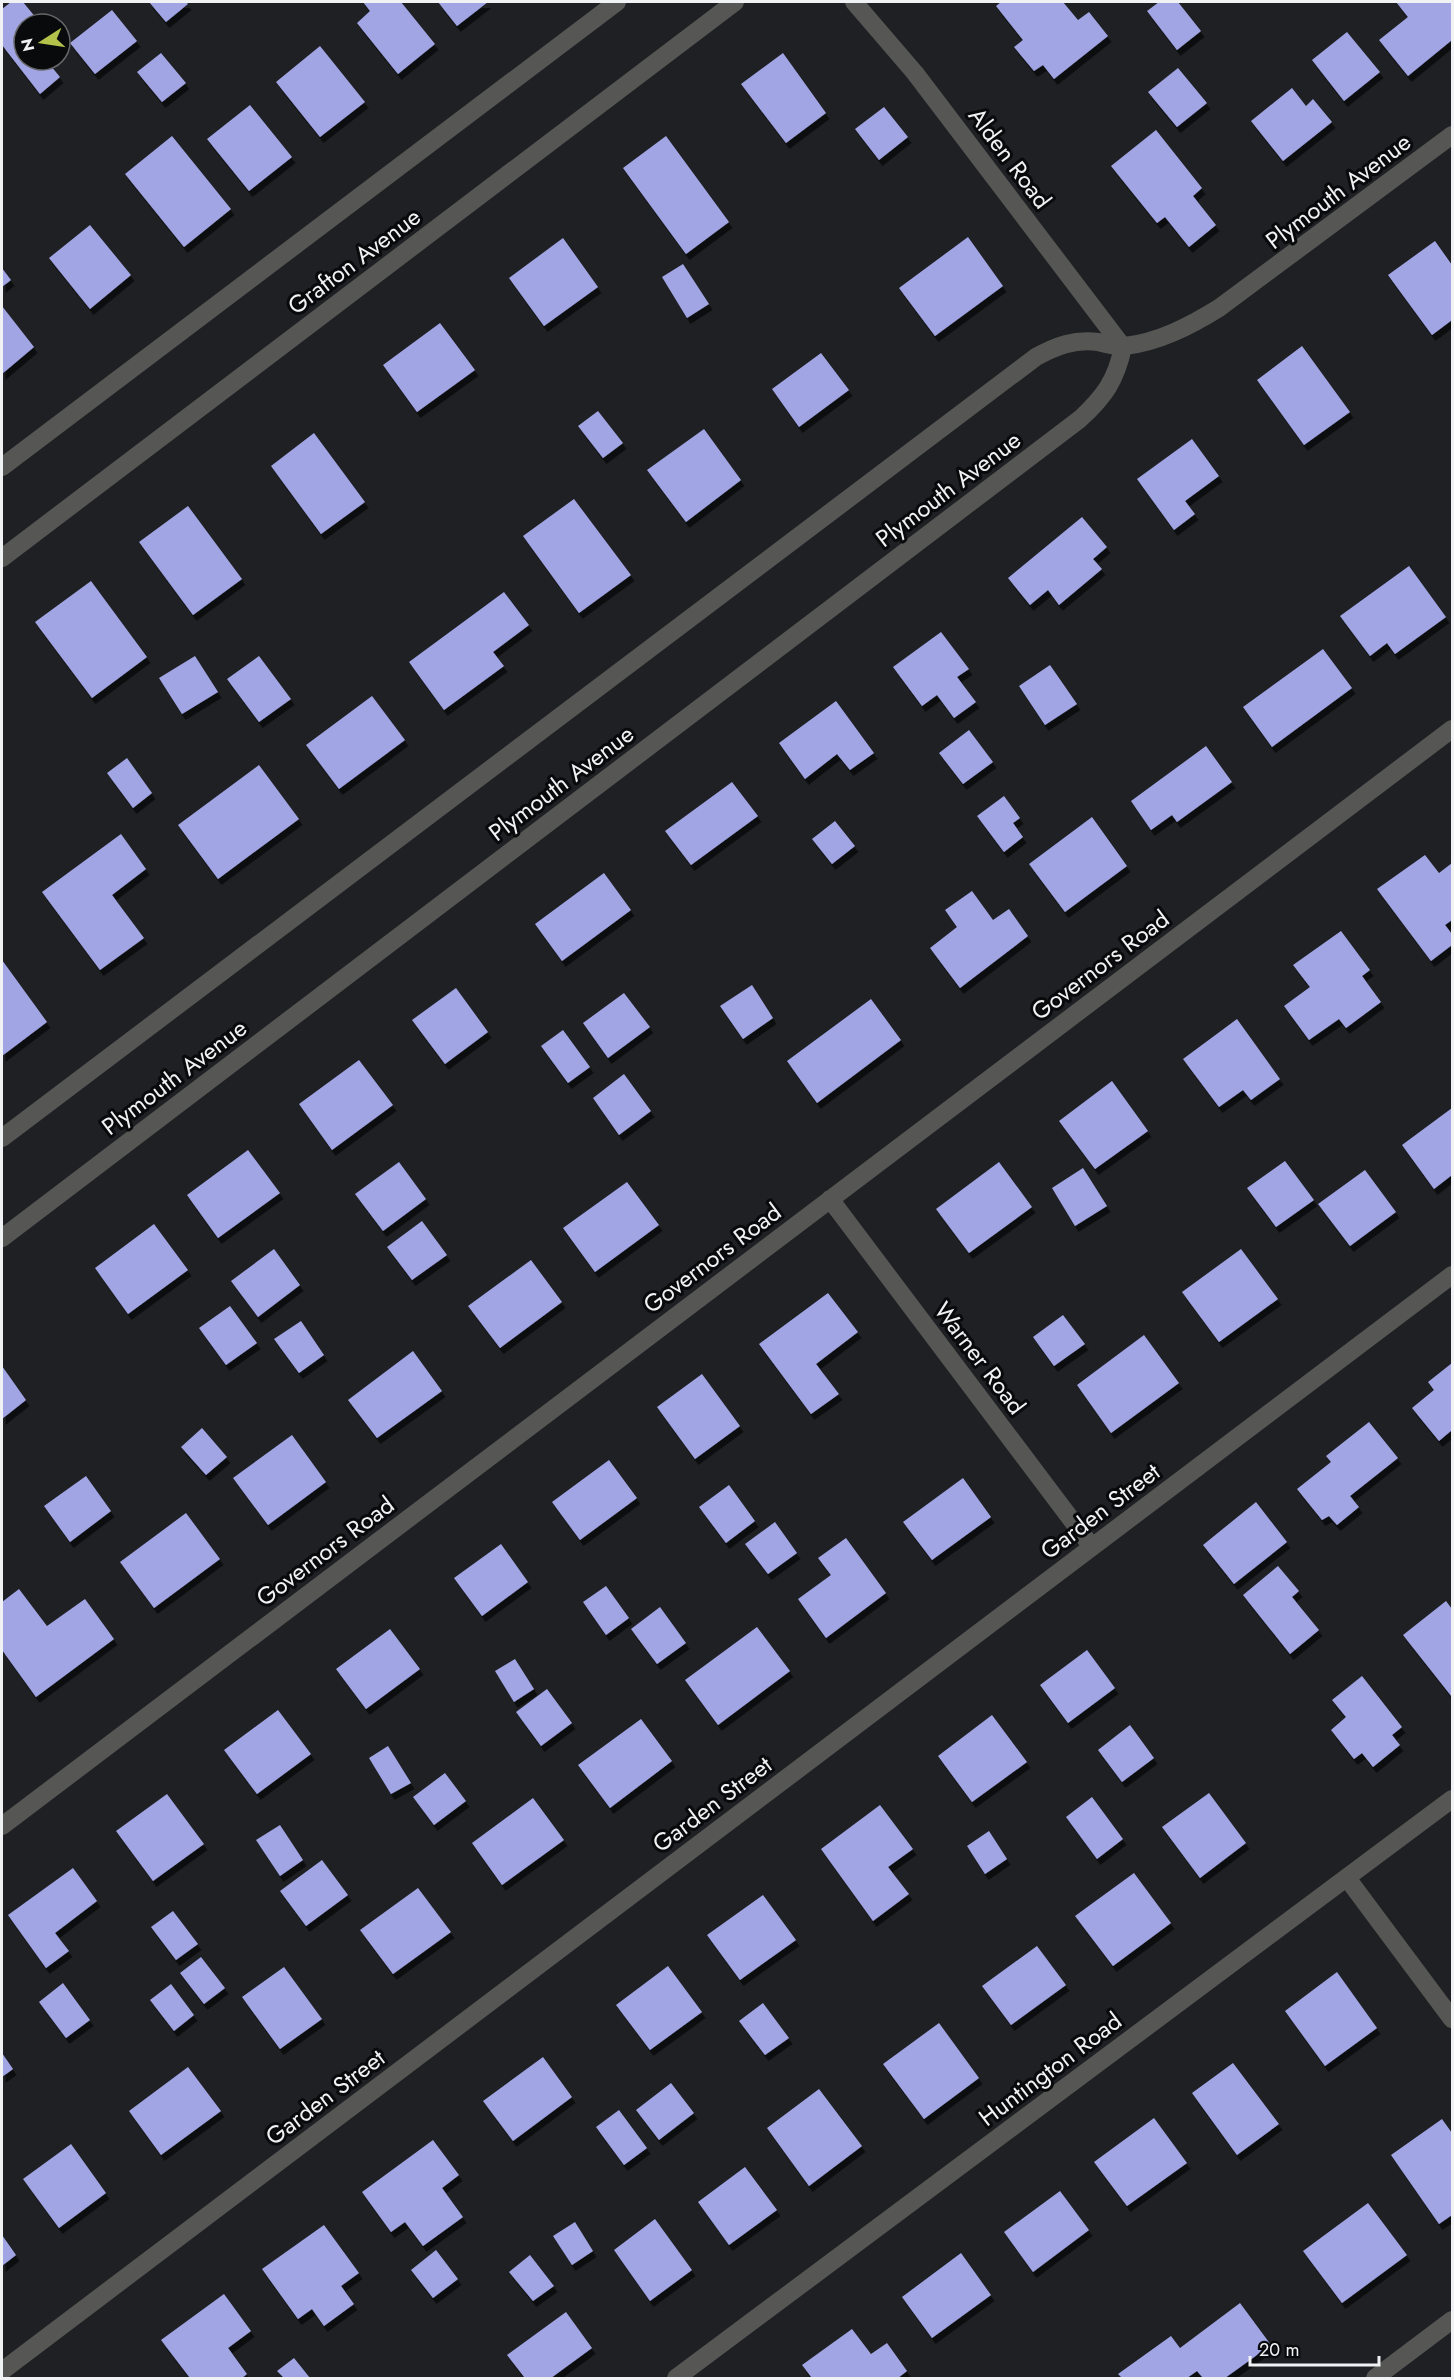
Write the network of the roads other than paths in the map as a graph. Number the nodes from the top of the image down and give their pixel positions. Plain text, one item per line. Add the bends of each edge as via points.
1 (617, 2) edge
2 (735, 2) edge
3 (854, 2) edge
4 (1452, 135) edge
5 (1123, 347) junction
6 (2, 467) edge
7 (2, 558) edge
8 (1452, 729) edge
9 (2, 1138) edge
10 (830, 1199) junction
11 (2, 1238) edge
12 (1452, 1275) edge
13 (1092, 1547) junction
14 (1452, 1799) edge
15 (2, 1826) edge
16 (1347, 1878) junction
17 (1452, 2019) edge
18 (1452, 2320) edge
19 (2, 2371) edge
20 (676, 2379) edge
21 (1375, 2379) edge

1 - 6 street, Grafton Avenue
2 - 7 street, Grafton Avenue
3 - 5 street, Alden Road via 915,73
4 - 5 street, Plymouth Avenue via 1219,308 1173,333
5 - 9 street, Plymouth Avenue via 1076,341 1036,357
5 - 11 street, Plymouth Avenue via 1110,387 1080,419
8 - 10 street, Governors Road
10 - 13 street, Warner Road
10 - 15 street, Governors Road
12 - 13 street, Garden Street
13 - 19 street, Garden Street
14 - 16 street, Huntington Road
16 - 17 street
16 - 20 street, Huntington Road
18 - 21 street

